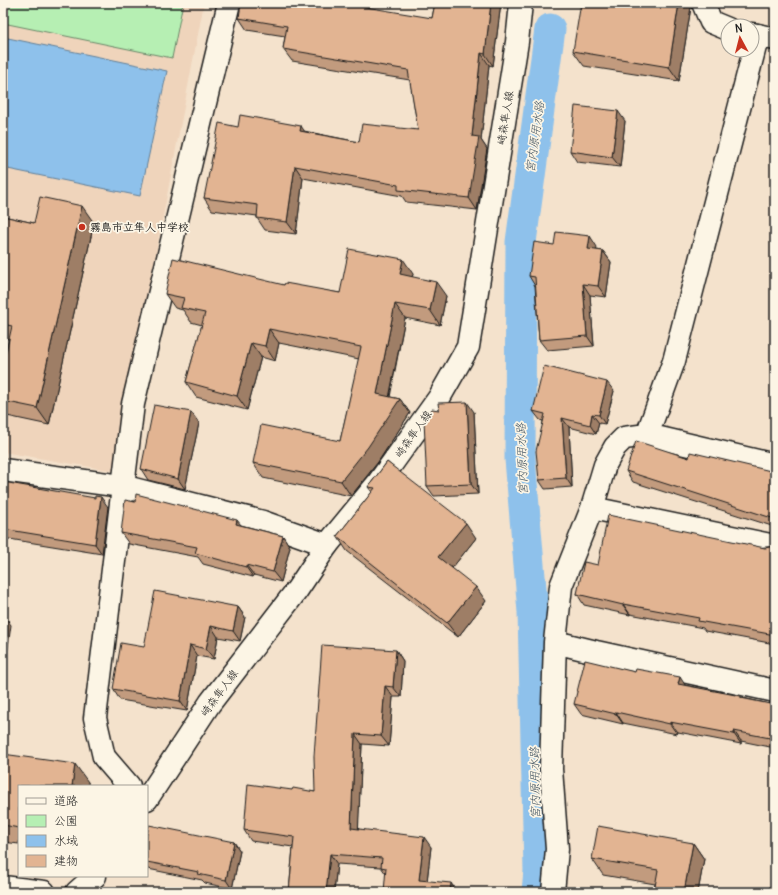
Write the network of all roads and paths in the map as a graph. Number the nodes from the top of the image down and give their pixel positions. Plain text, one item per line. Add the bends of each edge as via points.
1 (229, 3) edge
2 (521, 3) edge
3 (703, 3) edge
4 (720, 26) edge
5 (762, 36) edge
6 (647, 435) junction
7 (775, 465) edge
8 (3, 470) edge
9 (122, 486) junction
10 (592, 508) junction
11 (327, 545) junction
12 (775, 546) edge
13 (555, 642) junction
14 (775, 691) edge
15 (128, 785) edge
16 (148, 797) edge
17 (94, 877) edge
18 (3, 886) edge
19 (44, 892) edge
20 (77, 892) edge
21 (553, 892) edge

1 - 9 street via 133,404
2 - 11 street, 崎森隼人線 via 468,347 439,398 378,483
3 - 4 street via 711,22
5 - 6 street via 674,361
6 - 7 street
6 - 10 street via 624,438 615,447 605,465
8 - 9 street
9 - 11 street via 263,522
9 - 15 street via 95,718 104,757
10 - 12 street
10 - 13 street via 561,586
11 - 16 street, 崎森隼人線 via 297,590 210,703
13 - 14 street
13 - 21 street via 551,769 557,849
17 - 20 street
18 - 19 street

